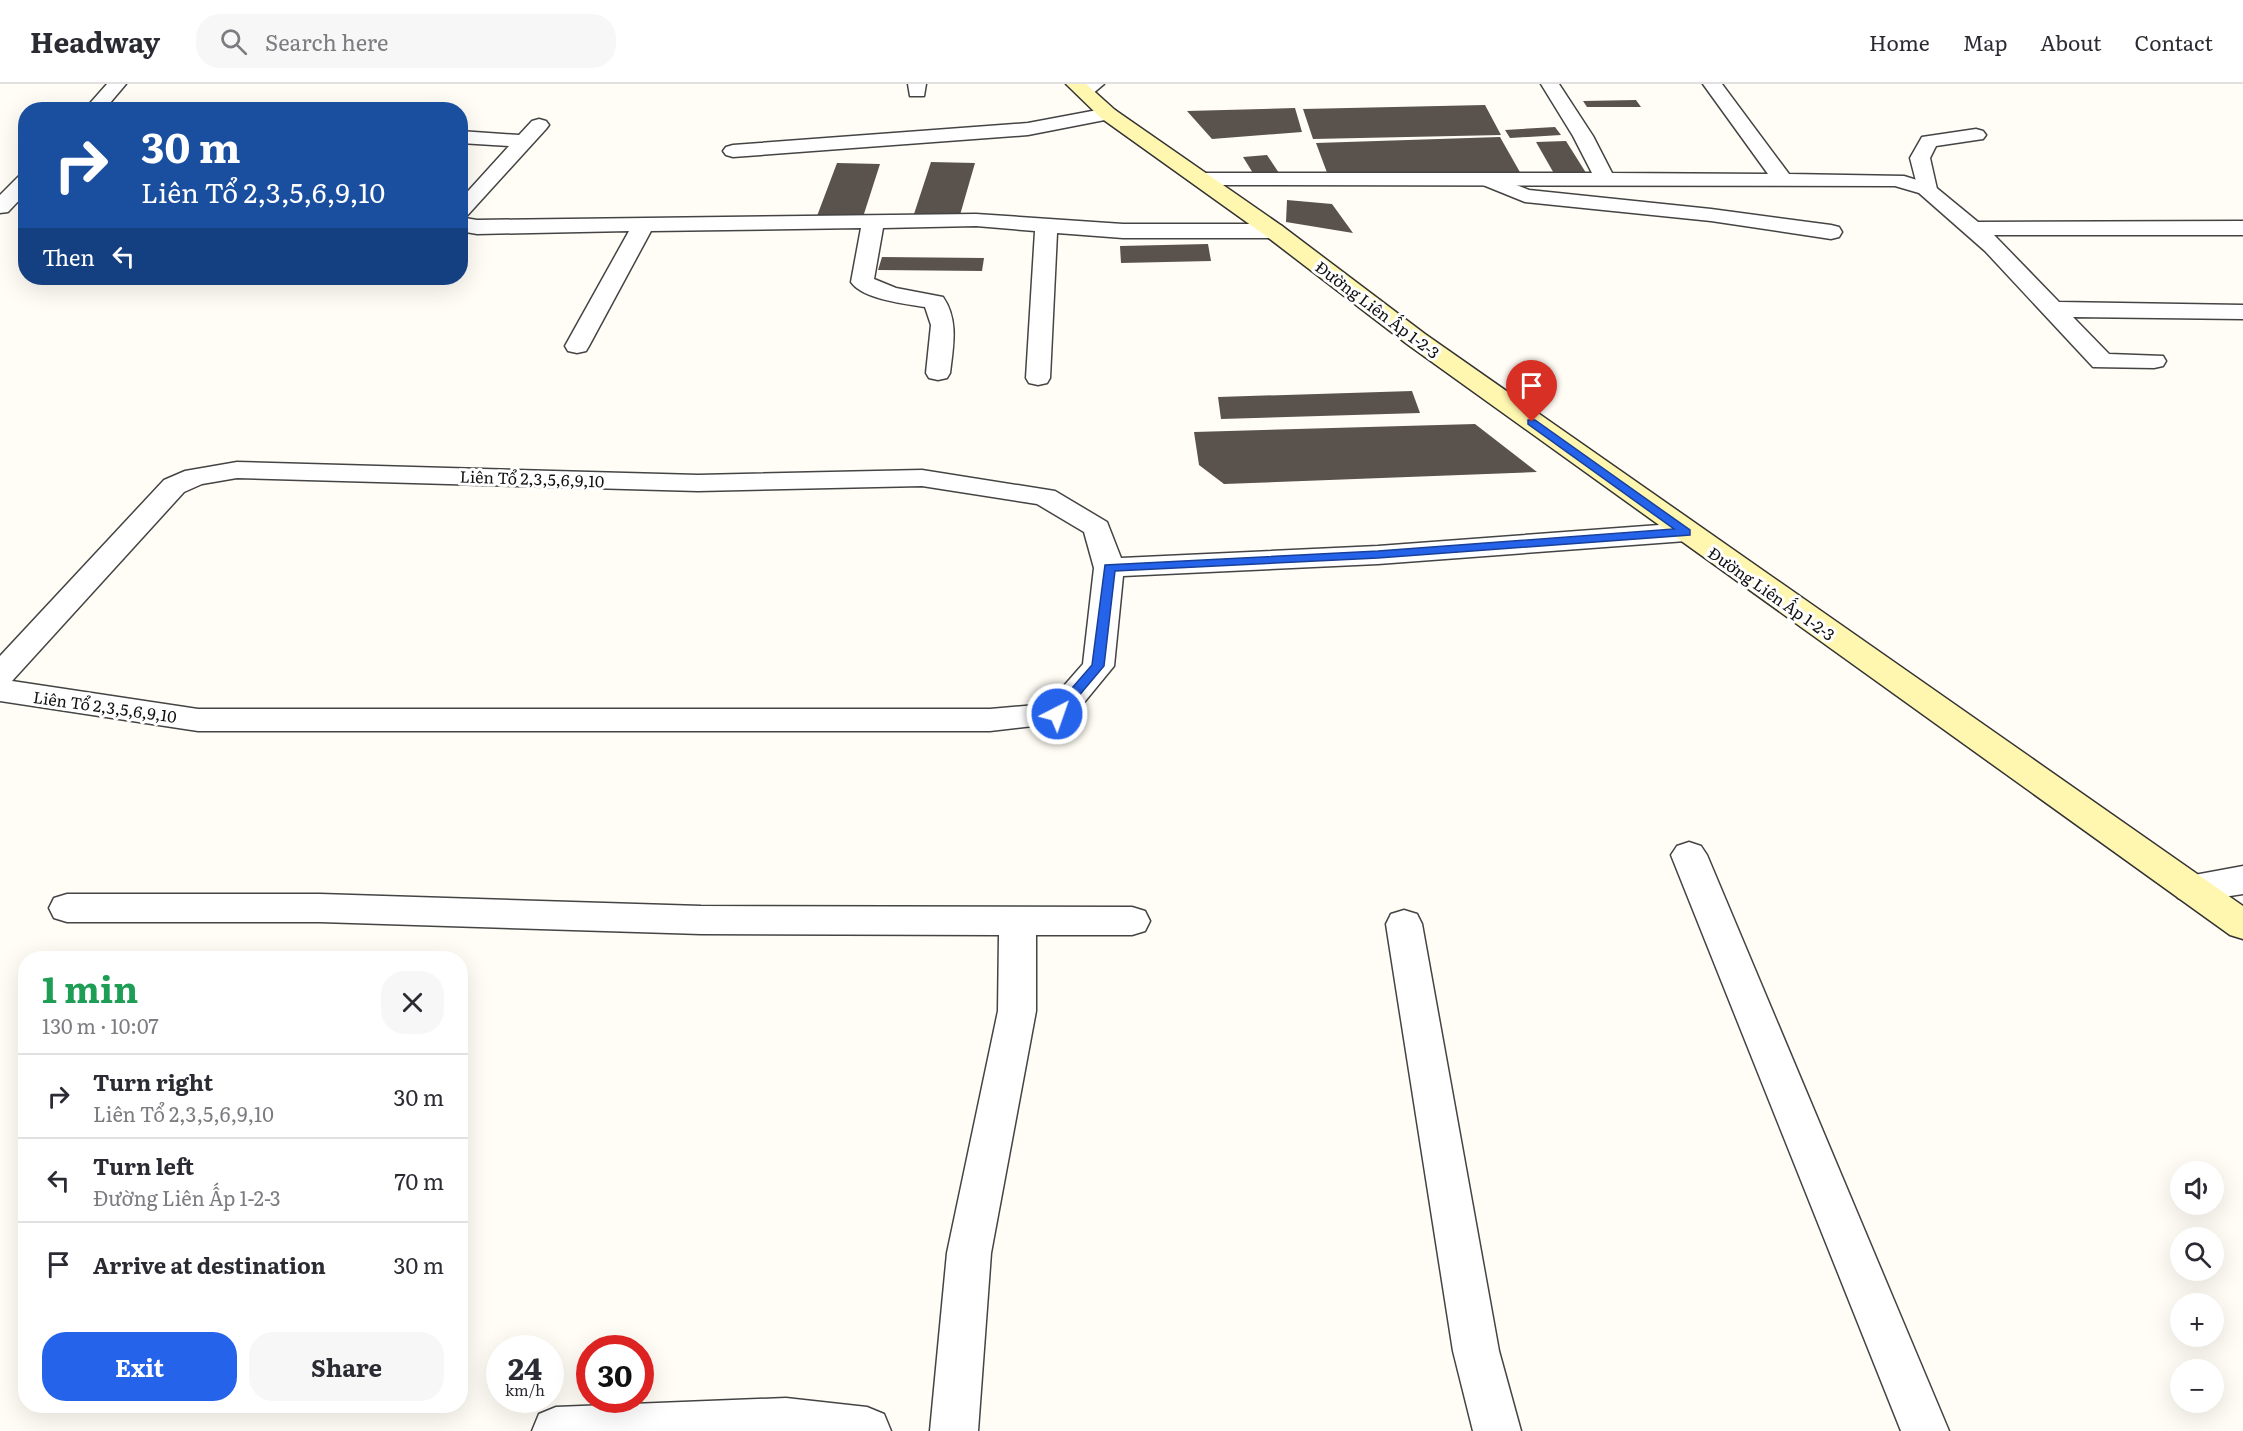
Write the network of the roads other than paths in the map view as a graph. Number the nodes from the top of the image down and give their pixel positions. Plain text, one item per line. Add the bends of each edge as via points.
1 (117, 84) edge
2 (1550, 84) edge
3 (1712, 84) edge
4 (1085, 86) edge
5 (100, 102) edge
6 (1108, 114) junction
7 (539, 125) dead end
8 (1976, 135) dead end
9 (468, 137) edge
10 (525, 141) junction
11 (733, 151) dead end
12 (1202, 179) junction
13 (1782, 179) junction
14 (1490, 181) junction
15 (1606, 181) junction
16 (18, 188) edge
17 (1926, 189) junction
18 (468, 202) edge
19 (0, 207) edge
20 (873, 223) junction
21 (468, 225) edge
22 (643, 225) junction
23 (1046, 225) junction
24 (2243, 228) edge
25 (1973, 229) junction
26 (1274, 231) junction
27 (1831, 231) dead end
28 (2051, 309) junction
29 (2243, 312) edge
30 (577, 346) dead end
31 (2154, 360) dead end
32 (938, 373) dead end
33 (1038, 378) dead end
34 (1686, 532) junction
35 (1109, 568) junction
36 (0, 675) edge
37 (0, 690) edge
38 (1689, 855) dead end
39 (2243, 880) edge
40 (2191, 888) junction
41 (67, 908) dead end
42 (1018, 921) junction
43 (1132, 921) dead end
44 (1404, 924) dead end
45 (2243, 925) edge
46 (556, 1431) edge
47 (867, 1431) edge
48 (954, 1431) edge
49 (1497, 1431) edge
50 (1925, 1431) edge

1 - 5 street
2 - 15 street
3 - 13 street
4 - 6 street, Đường Liên Ấp 1-2-3
6 - 11 street via 1028,129
6 - 12 street, Đường Liên Ấp 1-2-3
7 - 10 street
8 - 17 street via 1929,141 1920,158
9 - 10 street
10 - 18 street
12 - 14 street
12 - 26 street, Đường Liên Ấp 1-2-3
13 - 15 street
13 - 17 street via 1896,180
14 - 15 street
14 - 27 street via 1525,196
16 - 19 street
17 - 25 street
20 - 22 street
20 - 23 street via 976,220
20 - 32 street via 862,282 890,294 935,302 943,325
21 - 22 street
22 - 30 street
23 - 26 street via 1123,231
23 - 33 street
24 - 25 street
25 - 28 street
26 - 34 street, Đường Liên Ấp 1-2-3 via 1416,339
28 - 29 street
28 - 31 street via 2102,362
34 - 35 street via 1378,555
34 - 40 street, Đường Liên Ấp 1-2-3
35 - 36 street, Liên Tổ 2,3,5,6,9,10 via 1097,528 1045,497 922,478 698,483 237,470 195,477 174,486
35 - 37 street, Liên Tổ 2,3,5,6,9,10 via 1098,666 1057,714 990,720 198,720
38 - 50 street
39 - 40 street
40 - 45 street, Đường Liên Ấp 1-2-3
41 - 42 street via 320,908 701,920
42 - 43 street
42 - 48 street via 1017,1011 969,1253
44 - 49 street via 1476,1351
46 - 47 street via 786,1422

